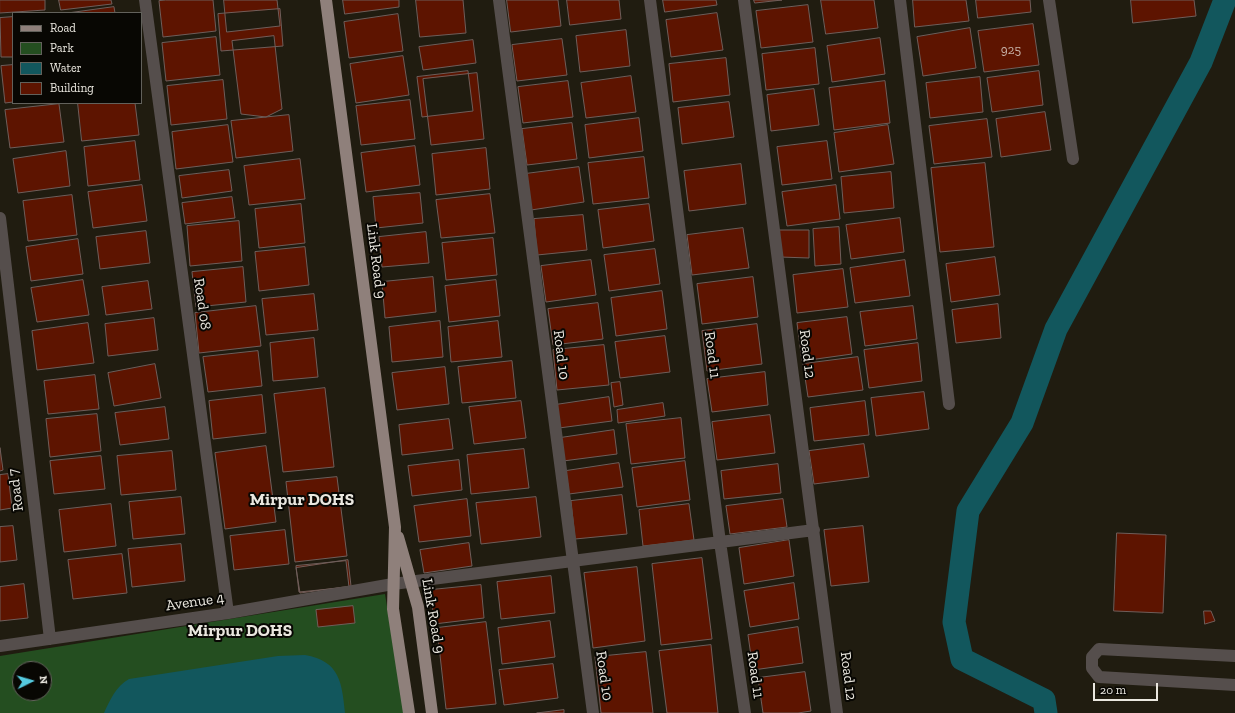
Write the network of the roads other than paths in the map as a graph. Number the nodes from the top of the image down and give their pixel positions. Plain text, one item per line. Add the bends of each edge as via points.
1 (145, 0) edge
2 (326, 0) edge
3 (499, 0) edge
4 (650, 0) edge
5 (744, 0) edge
6 (900, 0) edge
7 (1049, 0) edge
8 (1073, 159) dead end
9 (0, 218) edge
10 (949, 404) dead end
11 (395, 527) junction
12 (814, 530) junction
13 (720, 542) junction
14 (572, 561) junction
15 (411, 582) junction
16 (393, 584) junction
17 (228, 613) junction
18 (50, 639) junction
19 (0, 646) edge
20 (1235, 656) edge
21 (1235, 685) edge
22 (409, 713) edge
23 (432, 713) edge
24 (593, 713) edge
25 (745, 713) edge
26 (837, 713) edge

1 - 17 street, Road 08
2 - 11 main road, Link Road 9
3 - 14 street, Road 10
4 - 13 street, Road 11
5 - 12 street, Road 12
6 - 10 street
7 - 8 street
9 - 18 street, Road 7
11 - 15 main road, Link Road 9
11 - 16 main road, Link Road 9
12 - 13 street, Avenue 4
12 - 26 street, Road 12
13 - 14 street, Avenue 4
13 - 25 street, Road 11
14 - 15 street, Avenue 4
14 - 24 street, Road 10
15 - 16 street, Avenue 4
15 - 23 main road, Link Road 9 via 418,607
16 - 17 street, Avenue 4
16 - 22 main road, Link Road 9 via 393,609
17 - 18 street, Avenue 4
18 - 19 street, Avenue 4
20 - 21 street via 1099,649 1092,657 1092,668 1098,677

